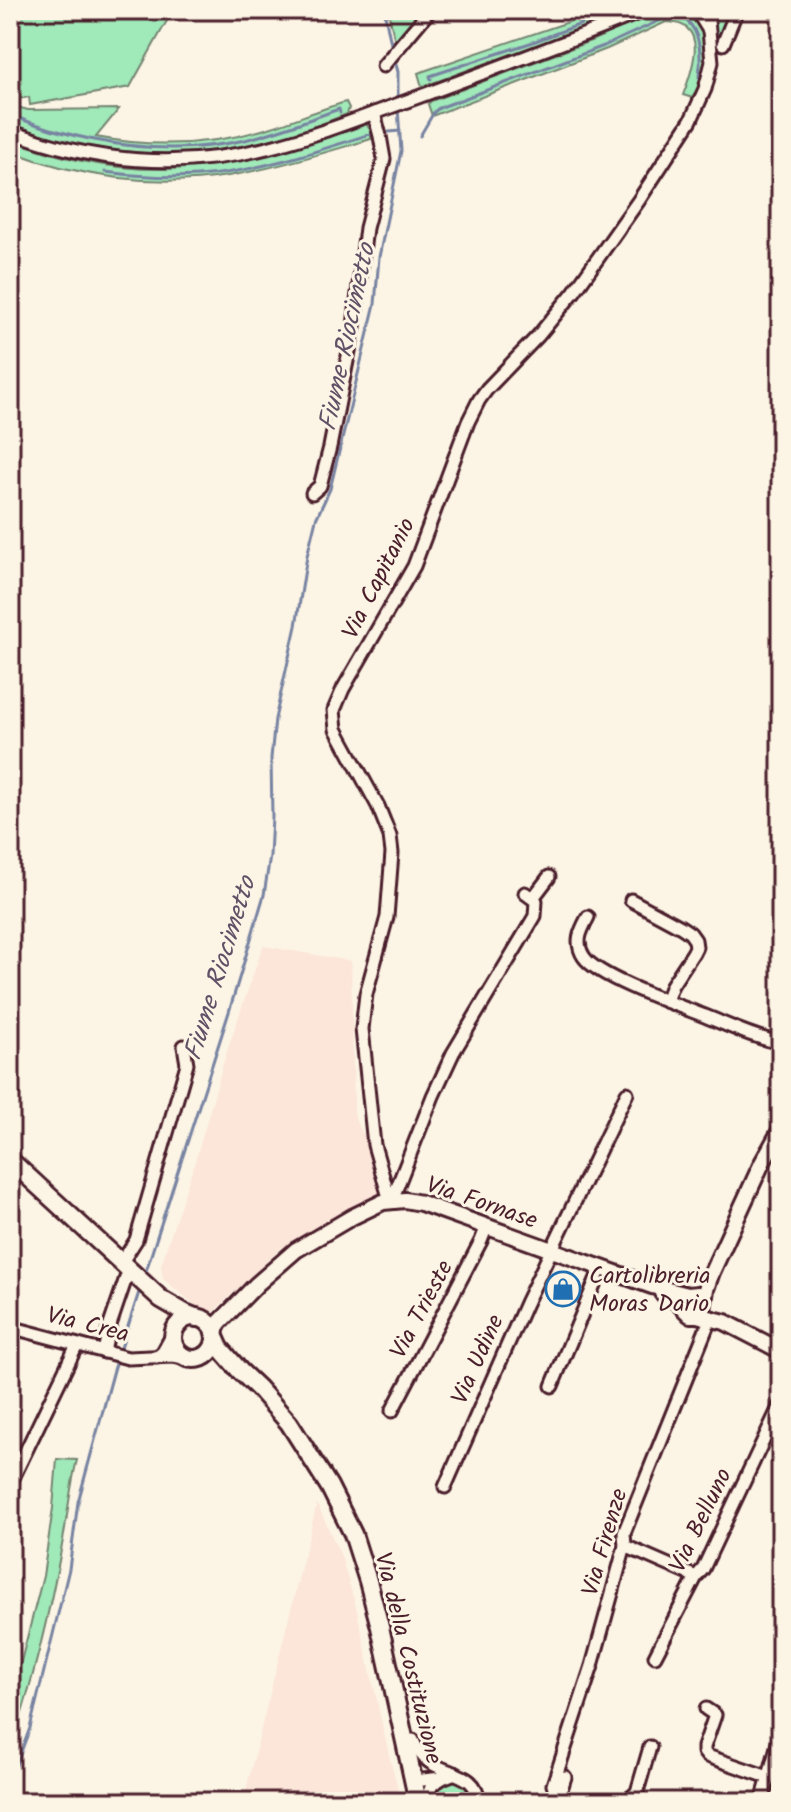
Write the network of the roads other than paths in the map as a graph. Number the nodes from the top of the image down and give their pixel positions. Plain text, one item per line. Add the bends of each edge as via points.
1 (430, 10) edge
2 (629, 10) edge
3 (646, 10) edge
4 (693, 10) edge
5 (707, 10) edge
6 (737, 10) edge
7 (612, 24) junction
8 (710, 33) junction
9 (723, 44) dead end
10 (383, 66) dead end
11 (374, 113) junction
12 (10, 131) edge
13 (312, 493) dead end
14 (549, 877) dead end
15 (631, 900) dead end
16 (588, 917) dead end
17 (666, 1001) junction
18 (781, 1043) edge
19 (184, 1046) dead end
20 (627, 1093) dead end
21 (781, 1129) edge
22 (776, 1148) edge
23 (10, 1160) edge
24 (392, 1200) junction
25 (487, 1226) junction
26 (552, 1249) junction
27 (601, 1268) junction
28 (129, 1269) junction
29 (156, 1294) junction
30 (700, 1306) junction
31 (231, 1310) junction
32 (199, 1318) junction
33 (10, 1327) edge
34 (174, 1331) junction
35 (215, 1335) junction
36 (77, 1345) junction
37 (781, 1351) edge
38 (106, 1353) junction
39 (157, 1357) junction
40 (192, 1358) junction
41 (240, 1371) junction
42 (552, 1386) dead end
43 (781, 1403) edge
44 (392, 1411) dead end
45 (10, 1484) edge
46 (445, 1487) dead end
47 (625, 1546) junction
48 (696, 1577) junction
49 (655, 1656) dead end
50 (392, 1680) junction
51 (706, 1709) dead end
52 (781, 1732) edge
53 (413, 1740) joint
54 (650, 1747) dead end
55 (440, 1773) junction
56 (417, 1776) junction
57 (565, 1777) dead end
58 (768, 1777) junction
59 (553, 1785) dead end
60 (424, 1800) edge
61 (479, 1802) edge
62 (557, 1802) edge
63 (626, 1802) edge
64 (762, 1802) edge

1 - 10 street
2 - 7 street
3 - 7 street
4 - 8 street
5 - 8 street, Via Capitanio
6 - 9 street
7 - 11 street
8 - 24 street, Via Capitanio via 709,78 691,120 574,292 479,400 414,566 334,710 336,729 390,836 387,917 362,1029 374,1145
11 - 12 street via 270,148 178,161 93,155
11 - 13 street via 384,159 366,228 354,326 330,447 320,486
14 - 24 street via 529,895 536,901 535,916 453,1053
15 - 17 street via 695,940
16 - 17 street via 578,937 588,963
17 - 18 street
19 - 28 street via 187,1064
20 - 26 street, Via Udine
21 - 22 street
22 - 30 street via 712,1272 698,1289
23 - 28 main road
24 - 25 street, Via Fornase via 421,1203
24 - 31 street, Via Fornase via 296,1250
25 - 26 street, Via Fornase
25 - 44 street, Via Trieste
26 - 27 street, Via Fornase
26 - 46 street, Via Udine
27 - 30 street, Via Fornase
27 - 42 street
28 - 29 main road
28 - 38 street
29 - 32 main road
29 - 34 main road
30 - 37 street, Via Fornase
30 - 47 street, Via Firenze via 624,1533
31 - 32 street, Via Fornase
31 - 35 street, Via Fornase
32 - 34 main road via 186,1319
32 - 35 main road
33 - 36 street, Via Crea
34 - 39 street, Via Crea
34 - 40 main road via 174,1345 181,1355
35 - 40 main road via 210,1352
35 - 41 main road, Via della Costituzione
36 - 38 street, Via Crea
36 - 45 street
38 - 39 street, Via Crea
39 - 40 street, Via Crea
40 - 41 main road, Via della Costituzione
41 - 50 main road, Via della Costituzione via 289,1423 353,1534
43 - 48 street, Via Belluno
47 - 48 street
47 - 59 street, Via Firenze
48 - 49 street, Via Belluno
50 - 53 main road via 401,1693
50 - 56 main road, Via della Costituzione
51 - 58 street via 715,1715 704,1747 707,1756
52 - 58 street
53 - 55 street
54 - 63 street via 637,1792
55 - 56 street
55 - 60 street
55 - 61 street via 456,1773 473,1785
56 - 60 main road, Via della Costituzione
57 - 62 street
58 - 64 street

